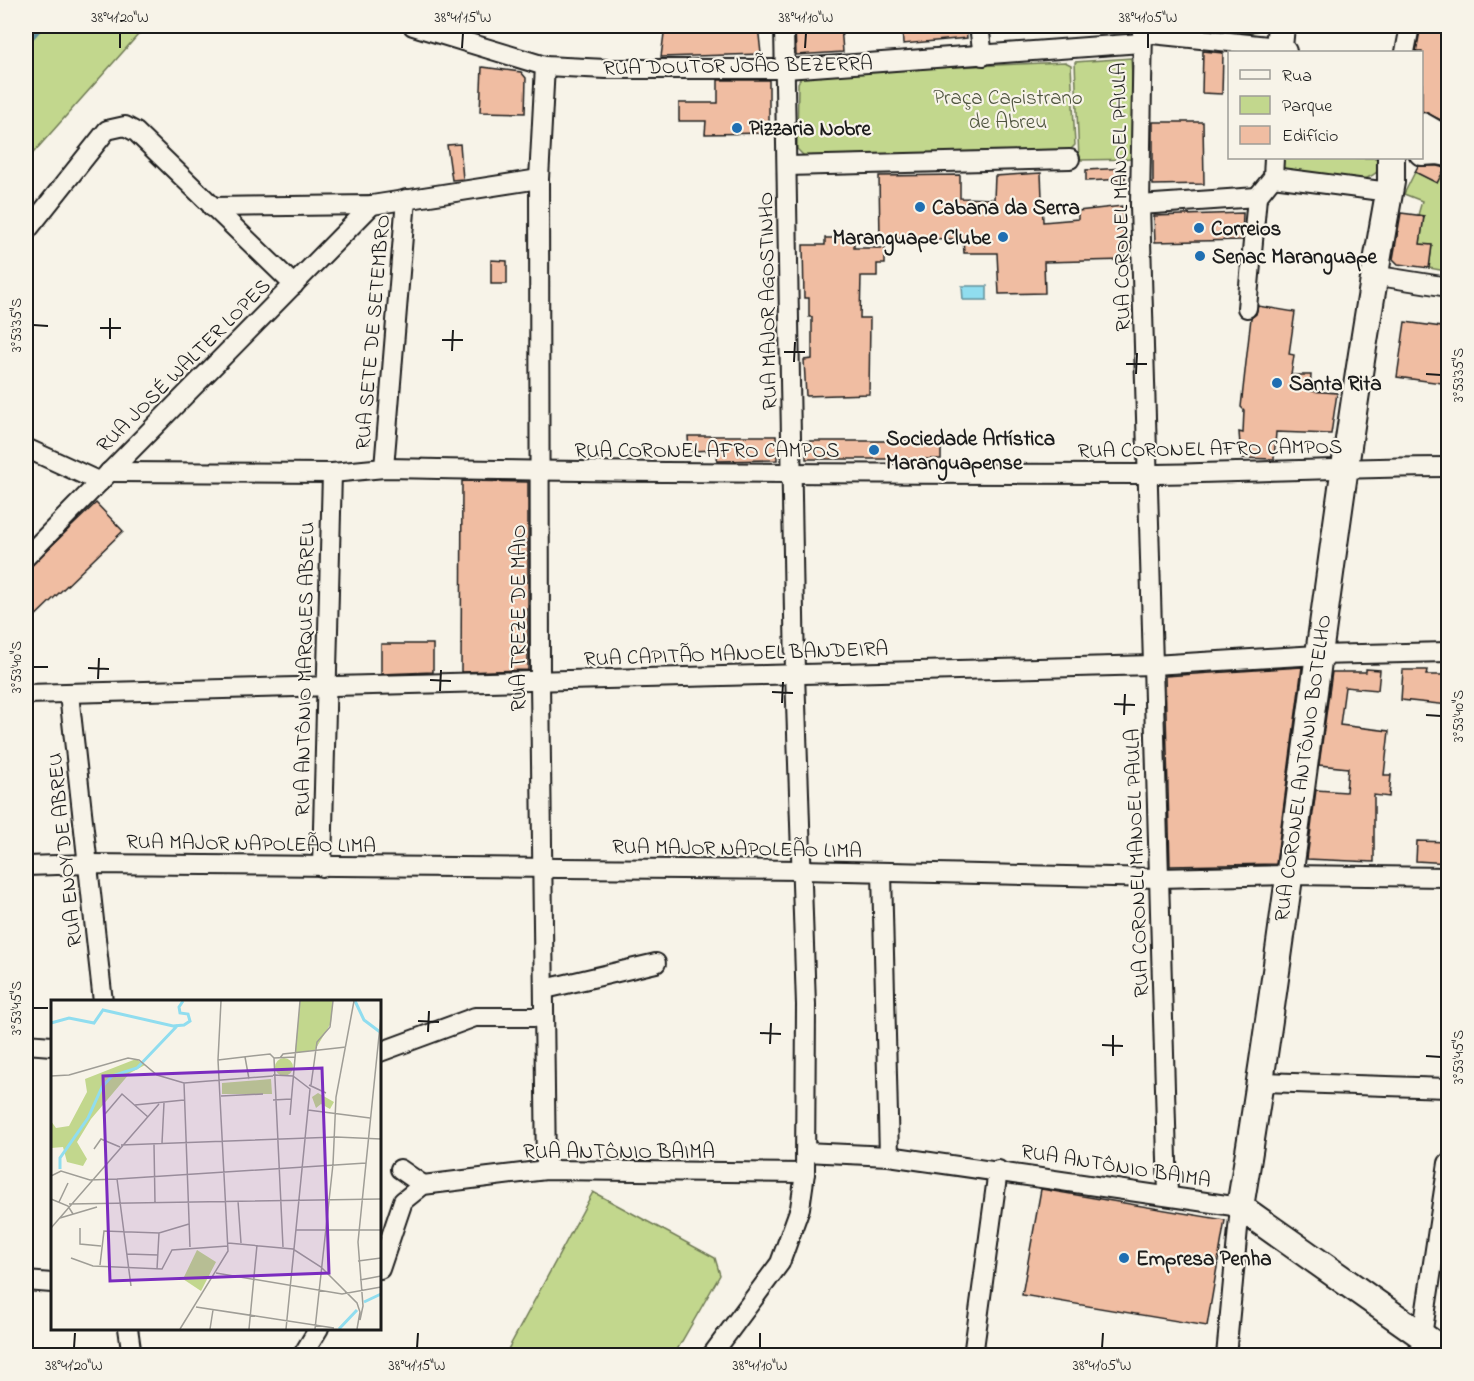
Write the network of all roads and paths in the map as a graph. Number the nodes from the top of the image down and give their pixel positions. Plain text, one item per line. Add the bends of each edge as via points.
1 (413, 26) edge
2 (784, 26) edge
3 (980, 26) edge
4 (1410, 26) edge
5 (1142, 34) edge
6 (1280, 44) edge
7 (1405, 51) edge
8 (983, 56) junction
9 (545, 66) junction
10 (786, 69) junction
11 (1423, 127) edge
12 (1439, 149) edge
13 (1070, 159) dead end
14 (1274, 159) edge
15 (1410, 159) edge
16 (788, 166) junction
17 (1273, 177) junction
18 (1390, 177) edge
19 (539, 179) junction
20 (1257, 197) junction
21 (406, 199) junction
22 (372, 205) junction
23 (1140, 205) junction
24 (213, 207) junction
25 (26, 232) edge
26 (1373, 275) junction
27 (294, 285) junction
28 (1449, 287) edge
29 (1247, 308) dead end
30 (26, 448) edge
31 (1343, 467) junction
32 (1449, 467) edge
33 (384, 468) junction
34 (541, 471) junction
35 (792, 472) junction
36 (332, 474) junction
37 (1147, 474) junction
38 (104, 477) junction
39 (26, 556) edge
40 (1449, 652) edge
41 (1318, 655) junction
42 (1153, 665) junction
43 (795, 673) junction
44 (540, 681) junction
45 (327, 688) junction
46 (26, 694) edge
47 (69, 694) junction
48 (88, 864) junction
49 (26, 866) edge
50 (322, 867) junction
51 (543, 869) junction
52 (801, 870) junction
53 (882, 873) junction
54 (1287, 874) junction
55 (1449, 877) edge
56 (1158, 878) junction
57 (656, 963) dead end
58 (545, 989) junction
59 (103, 1000) edge
60 (544, 1017) junction
61 (26, 1044) edge
62 (51, 1046) edge
63 (381, 1052) edge
64 (1261, 1082) junction
65 (1449, 1088) edge
66 (805, 1152) junction
67 (889, 1156) junction
68 (1449, 1163) edge
69 (400, 1169) dead end
70 (546, 1170) junction
71 (998, 1170) junction
72 (805, 1173) junction
73 (423, 1185) junction
74 (1168, 1195) junction
75 (1240, 1207) junction
76 (381, 1266) edge
77 (26, 1281) edge
78 (51, 1283) edge
79 (129, 1330) edge
80 (318, 1330) edge
81 (1420, 1344) edge
82 (1449, 1354) edge
83 (716, 1355) edge
84 (132, 1356) edge
85 (303, 1356) edge
86 (973, 1356) edge
87 (1226, 1356) edge

1 - 9 street, RUA DOUTOR JOÃO BEZERRA
2 - 10 street, RUA MAJOR AGOSTINHO
3 - 8 street
4 - 7 street
5 - 6 street, RUA DOUTOR JOÃO BEZERRA
5 - 8 street, RUA DOUTOR JOÃO BEZERRA
5 - 23 street, RUA CORONEL MANOEL PAULA
8 - 10 street, RUA DOUTOR JOÃO BEZERRA
9 - 10 street, RUA DOUTOR JOÃO BEZERRA
9 - 19 street, RUA TREZE DE MAIO
10 - 16 street, RUA MAJOR AGOSTINHO
11 - 12 street
13 - 16 street
14 - 17 street
15 - 18 street, RUA CORONEL ANTÔNIO BOTELHO
16 - 35 street, RUA MAJOR AGOSTINHO
17 - 18 street
17 - 20 street
18 - 26 street, RUA CORONEL ANTÔNIO BOTELHO
19 - 21 street, RUA SETE DE SETEMBRO
19 - 34 street, RUA TREZE DE MAIO
20 - 23 street
20 - 29 street
21 - 22 street, RUA SETE DE SETEMBRO
21 - 33 street, RUA SETE DE SETEMBRO
22 - 24 street, RUA SETE DE SETEMBRO
22 - 27 street, RUA JOSÉ WALTER LOPES
23 - 37 street, RUA CORONEL MANOEL PAULA
24 - 25 street via 126,126 107,130
24 - 27 street
26 - 28 street
26 - 31 street, RUA CORONEL ANTÔNIO BOTELHO
27 - 38 street, RUA JOSÉ WALTER LOPES
30 - 38 street
31 - 32 street, RUA CORONEL AFRO CAMPOS
31 - 37 street, RUA CORONEL AFRO CAMPOS
31 - 41 street, RUA CORONEL ANTÔNIO BOTELHO
33 - 34 street, RUA CORONEL AFRO CAMPOS
33 - 36 street, RUA CORONEL AFRO CAMPOS
34 - 35 street, RUA CORONEL AFRO CAMPOS
34 - 44 street, RUA TREZE DE MAIO
35 - 37 street, RUA CORONEL AFRO CAMPOS
35 - 43 street, RUA MAJOR AGOSTINHO
36 - 38 street, RUA CORONEL AFRO CAMPOS
36 - 45 street, RUA ANTÔNIO MARQUES ABREU
37 - 42 street, RUA CORONEL MANOEL PAULA
38 - 39 street, RUA JOSÉ WALTER LOPES
40 - 41 street, RUA CAPITÃO MANOEL BANDEIRA
41 - 42 street, RUA CAPITÃO MANOEL BANDEIRA
41 - 54 street, RUA CORONEL ANTÔNIO BOTELHO
42 - 43 street, RUA CAPITÃO MANOEL BANDEIRA
42 - 56 street, RUA CORONEL MANOEL PAULA
43 - 44 street, RUA CAPITÃO MANOEL BANDEIRA
43 - 52 street, RUA MAJOR AGOSTINHO
44 - 45 street, RUA CAPITÃO MANOEL BANDEIRA
44 - 51 street, RUA TREZE DE MAIO
45 - 47 street, RUA CAPITÃO MANOEL BANDEIRA
45 - 50 street, RUA ANTÔNIO MARQUES ABREU
46 - 47 street, RUA CAPITÃO MANOEL BANDEIRA
47 - 48 street, RUA ENOY DE ABREU
48 - 49 street, RUA MAJOR NAPOLEÃO LIMA
48 - 50 street, RUA MAJOR NAPOLEÃO LIMA
48 - 59 street, RUA ENOY DE ABREU
50 - 51 street, RUA MAJOR NAPOLEÃO LIMA
51 - 52 street, RUA MAJOR NAPOLEÃO LIMA
51 - 58 street, RUA TREZE DE MAIO
52 - 53 street, RUA MAJOR NAPOLEÃO LIMA
52 - 66 street, RUA MAJOR AGOSTINHO via 806,1005
53 - 56 street, RUA MAJOR NAPOLEÃO LIMA
53 - 67 street
54 - 55 street, RUA MAJOR NAPOLEÃO LIMA
54 - 56 street, RUA MAJOR NAPOLEÃO LIMA
54 - 64 street, RUA CORONEL ANTÔNIO BOTELHO
56 - 74 street, RUA CORONEL MANOEL PAULA
57 - 58 street
58 - 60 street, RUA TREZE DE MAIO
60 - 63 street via 475,1017
60 - 70 street, RUA TREZE DE MAIO
61 - 62 street
64 - 65 street
64 - 75 street, RUA CORONEL ANTÔNIO BOTELHO
66 - 67 street, RUA ANTÔNIO BAIMA
66 - 72 street, RUA MAJOR AGOSTINHO
67 - 71 street, RUA ANTÔNIO BAIMA
68 - 81 street
69 - 73 street
70 - 72 street, RUA ANTÔNIO BAIMA
70 - 73 street, RUA ANTÔNIO BAIMA
71 - 74 street, RUA ANTÔNIO BAIMA
71 - 86 street
72 - 83 street, RUA MAJOR AGOSTINHO via 800,1208 780,1263
73 - 76 street via 403,1201
74 - 75 street, RUA ANTÔNIO BAIMA
75 - 81 street
75 - 87 street, RUA CORONEL ANTÔNIO BOTELHO
77 - 78 street
79 - 84 street
80 - 85 street
81 - 82 street

